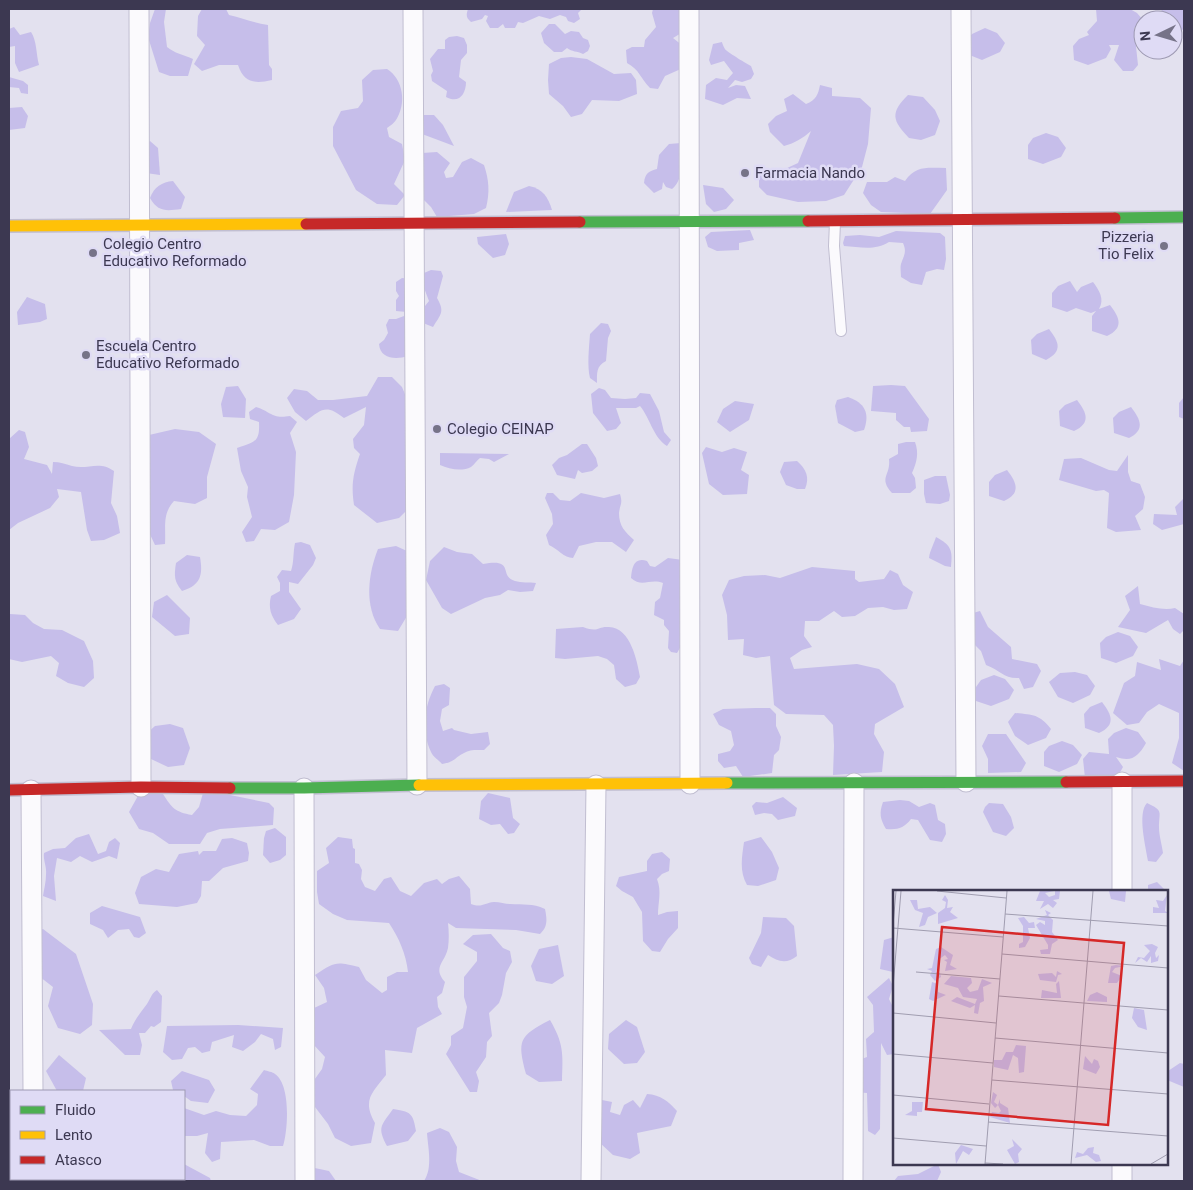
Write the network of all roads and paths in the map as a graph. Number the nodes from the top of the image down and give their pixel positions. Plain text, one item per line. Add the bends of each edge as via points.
1 (139, 9) edge
2 (413, 9) edge
3 (689, 9) edge
4 (961, 9) edge
5 (1184, 217) edge
6 (964, 220) junction
7 (835, 221) junction
8 (689, 222) junction
9 (414, 224) junction
10 (139, 225) junction
11 (9, 226) edge
12 (841, 332) dead end
13 (1184, 781) edge
14 (966, 782) junction
15 (1122, 782) junction
16 (854, 783) junction
17 (690, 784) junction
18 (417, 785) junction
19 (596, 785) junction
20 (140, 787) junction
21 (304, 788) junction
22 (9, 790) edge
23 (31, 790) junction
24 (1122, 890) edge
25 (33, 1090) edge
26 (1122, 1165) edge
27 (305, 1181) edge
28 (591, 1181) edge
29 (853, 1181) edge
30 (1122, 1181) edge

1 - 10 street
2 - 9 street
3 - 8 street
4 - 6 street
5 - 6 street
6 - 7 street
6 - 14 street
7 - 8 street
7 - 12 lane
8 - 9 street
8 - 17 street
9 - 10 street
9 - 18 street
10 - 11 street
10 - 20 street
13 - 15 street
14 - 15 street
14 - 16 street
15 - 24 street
16 - 17 street
16 - 29 street
17 - 19 street
18 - 19 street
18 - 21 street
19 - 28 street
20 - 21 street
20 - 23 street
21 - 27 street
22 - 23 street
23 - 25 street
26 - 30 street

